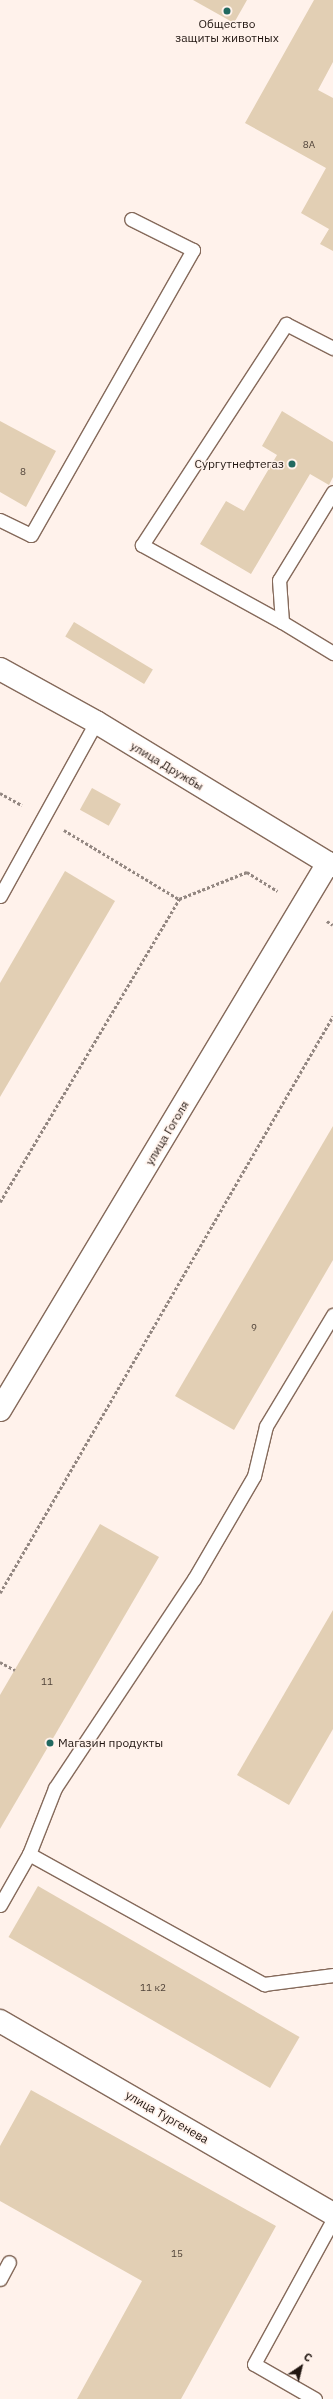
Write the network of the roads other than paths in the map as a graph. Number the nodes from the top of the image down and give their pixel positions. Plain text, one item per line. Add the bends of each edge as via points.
1 (131, 219) dead end
2 (333, 348) edge
3 (333, 492) edge
4 (0, 520) edge
5 (282, 622) junction
6 (333, 653) edge
7 (0, 669) edge
8 (96, 722) junction
9 (332, 862) edge
10 (0, 896) edge
11 (333, 1315) edge
12 (0, 1410) edge
13 (29, 1854) junction
14 (0, 1905) edge
15 (333, 1975) edge
16 (0, 2021) edge
17 (333, 2214) edge
18 (333, 2220) edge
19 (9, 2262) dead end
20 (0, 2279) edge
21 (315, 2399) edge

1 - 4 lane via 194,250 31,535
2 - 5 lane via 286,324 142,545
3 - 5 lane via 279,580
5 - 6 lane
7 - 8 street, улица Дружбы
8 - 9 street, улица Дружбы
8 - 10 lane
9 - 12 street, улица Гоголя
11 - 13 lane via 266,1426 254,1476 194,1579 55,1788
13 - 14 lane
13 - 15 lane via 264,1984
16 - 17 street, улица Тургенева
18 - 21 lane via 254,2364
19 - 20 lane

